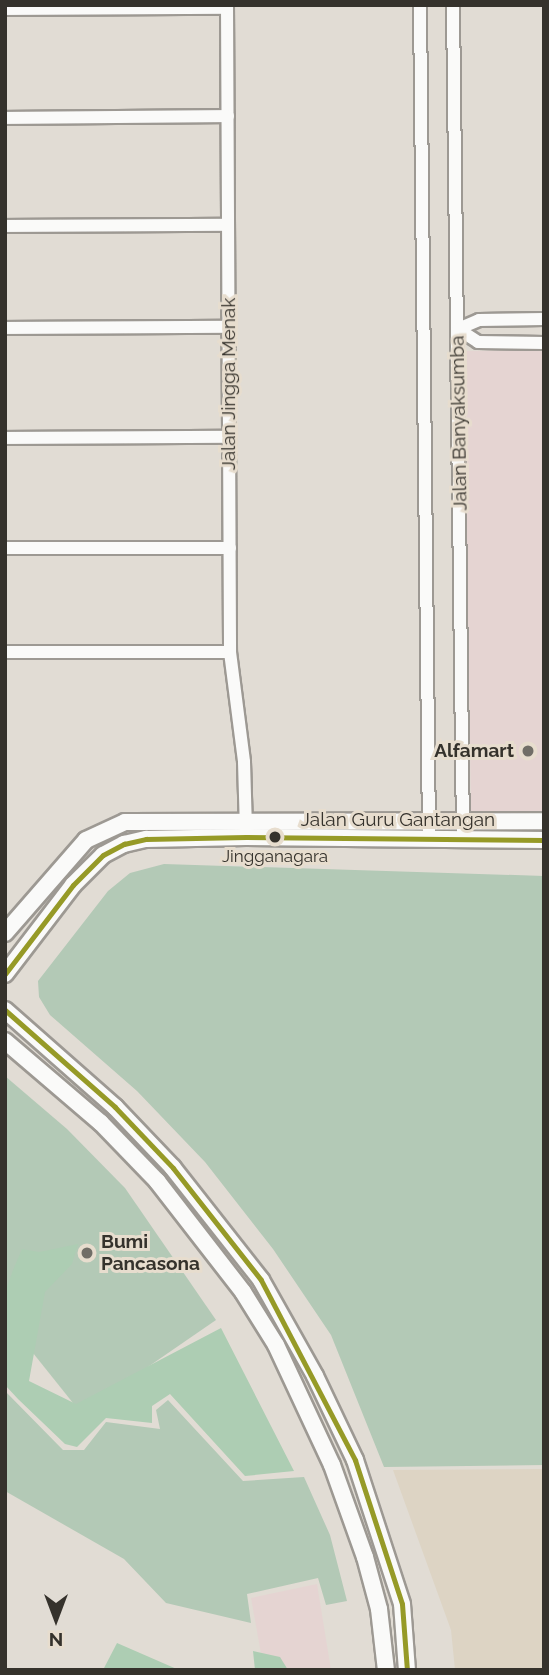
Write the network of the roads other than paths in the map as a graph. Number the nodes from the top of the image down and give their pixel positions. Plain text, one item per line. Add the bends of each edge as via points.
1 (420, 5) edge
2 (453, 5) edge
3 (227, 7) edge
4 (5, 9) edge
5 (228, 116) junction
6 (5, 118) edge
7 (228, 225) junction
8 (5, 226) edge
9 (544, 319) edge
10 (228, 327) junction
11 (5, 328) edge
12 (458, 330) junction
13 (544, 343) edge
14 (228, 437) junction
15 (5, 438) edge
16 (5, 548) edge
17 (230, 548) junction
18 (5, 652) edge
19 (230, 652) junction
20 (429, 819) junction
21 (246, 820) junction
22 (463, 820) junction
23 (544, 821) edge
24 (246, 838) junction
25 (429, 840) junction
26 (463, 840) junction
27 (544, 840) edge
28 (5, 933) edge
29 (5, 974) edge
30 (6, 1013) edge
31 (5, 1041) edge
32 (386, 1670) edge
33 (407, 1670) edge

1 - 20 street, Jalan Banyaksumba
2 - 12 street, Jalan Banyaksumba
3 - 4 street
3 - 5 street, Jalan Jingga Menak
5 - 6 street
5 - 7 street, Jalan Jingga Menak
7 - 8 street
7 - 10 street, Jalan Jingga Menak
9 - 12 street via 479,320
10 - 11 street
10 - 14 street, Jalan Jingga Menak
12 - 13 street via 478,342
12 - 22 street, Jalan Banyaksumba
14 - 15 street
14 - 17 street, Jalan Jingga Menak
16 - 17 street
17 - 19 street, Jalan Jingga Menak
18 - 19 street
19 - 21 street, Jalan Jingga Menak via 244,762
20 - 21 street, Jalan Guru Gantangan
20 - 22 street, Jalan Guru Gantangan
20 - 25 street, Jalan Banyaksumba
21 - 24 street, Jalan Jingga Menak
21 - 28 street, Jalan Guru Gantangan via 125,822 104,829 86,840
22 - 23 street, Jalan Guru Gantangan
22 - 26 street, Jalan Banyaksumba
24 - 25 street, Jalan Guru Gantangan
24 - 29 street, Jalan Guru Gantangan via 146,839 113,848 72,885
25 - 26 street, Jalan Guru Gantangan
26 - 27 street, Jalan Guru Gantangan
30 - 33 street via 115,1107 173,1168 261,1280 355,1460 402,1604
31 - 32 street via 101,1123 157,1181 243,1292 276,1345 332,1465 365,1557 379,1609

